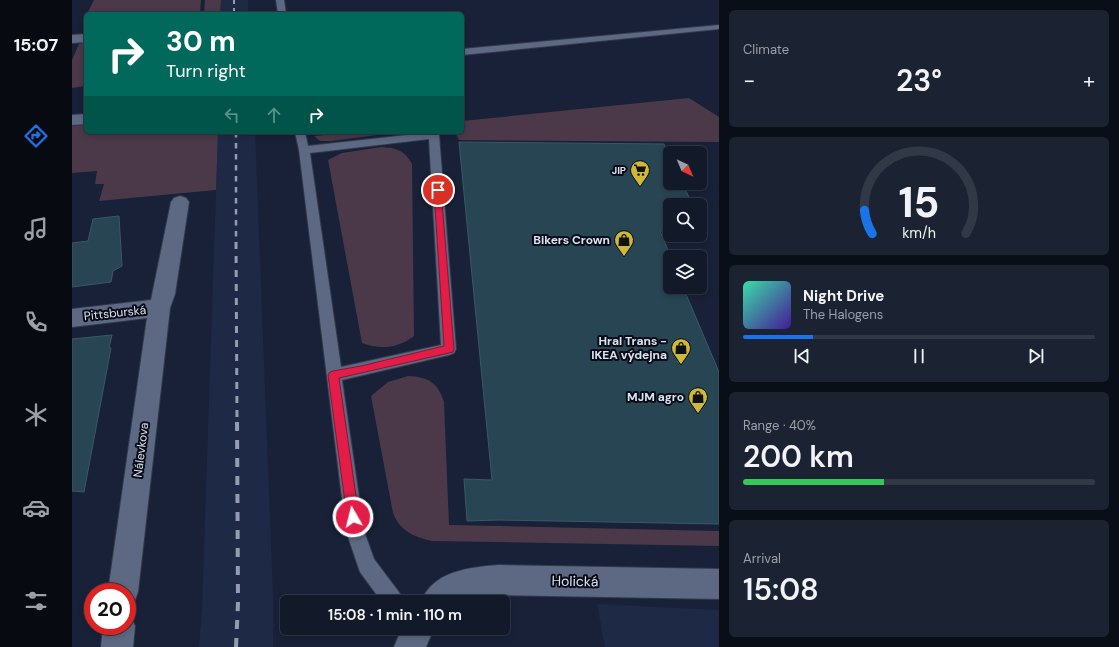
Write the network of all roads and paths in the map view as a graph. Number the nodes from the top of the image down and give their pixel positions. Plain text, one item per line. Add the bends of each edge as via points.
1 (280, 0) edge
2 (282, 12) edge
3 (719, 27) edge
4 (84, 38) edge
5 (72, 39) edge
6 (464, 52) edge
7 (84, 119) edge
8 (72, 120) edge
9 (300, 134) edge
10 (304, 150) junction
11 (180, 202) dead end
12 (159, 308) junction
13 (72, 318) edge
14 (333, 375) junction
15 (124, 583) edge
16 (719, 584) edge
17 (389, 595) edge
18 (444, 595) edge
19 (118, 635) edge
20 (415, 635) edge
21 (117, 647) edge
22 (410, 647) edge

1 - 2 lane
3 - 6 lane
4 - 5 street
7 - 8 street
9 - 10 lane
10 - 14 lane
10 - 14 lane via 434,135 449,349
11 - 12 street, Nálevkova via 164,294
12 - 13 street, Pittsburská
12 - 15 street, Nálevkova
14 - 17 lane via 355,531 367,565
16 - 18 street, Holická via 498,580 454,587
19 - 21 street
20 - 22 street

